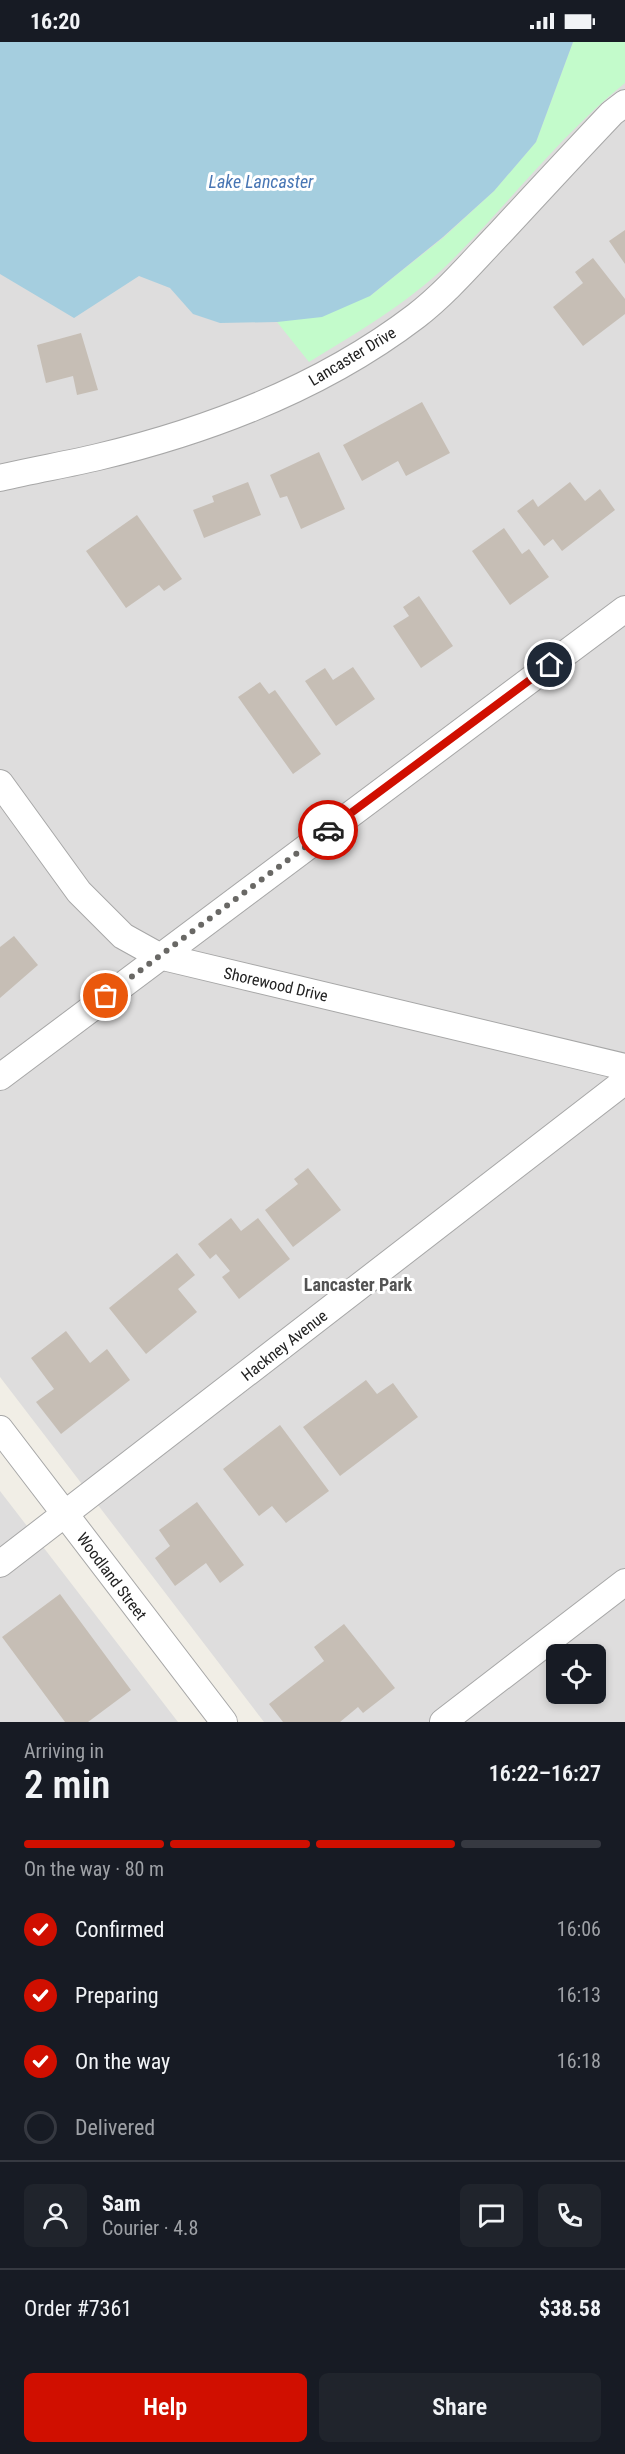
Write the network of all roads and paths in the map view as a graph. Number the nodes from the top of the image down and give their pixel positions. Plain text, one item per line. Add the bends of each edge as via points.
1 (625, 103) edge
2 (0, 478) edge
3 (625, 609) edge
4 (0, 783) edge
5 (159, 956) junction
6 (625, 1067) edge
7 (0, 1077) edge
8 (625, 1082) edge
9 (0, 1429) edge
10 (66, 1515) junction
11 (0, 1564) edge
12 (625, 1582) edge
13 (224, 1722) edge
14 (443, 1722) edge

1 - 2 street, Lancaster Drive via 463,273 417,315 367,350 298,388 240,413 98,457
3 - 5 street
4 - 5 street, Shorewood Drive via 79,892 123,936
5 - 6 street, Shorewood Drive
5 - 7 street
8 - 10 street, Hackney Avenue
9 - 10 street, Woodland Street
10 - 11 street, Hackney Avenue
10 - 13 street, Woodland Street
12 - 14 street

